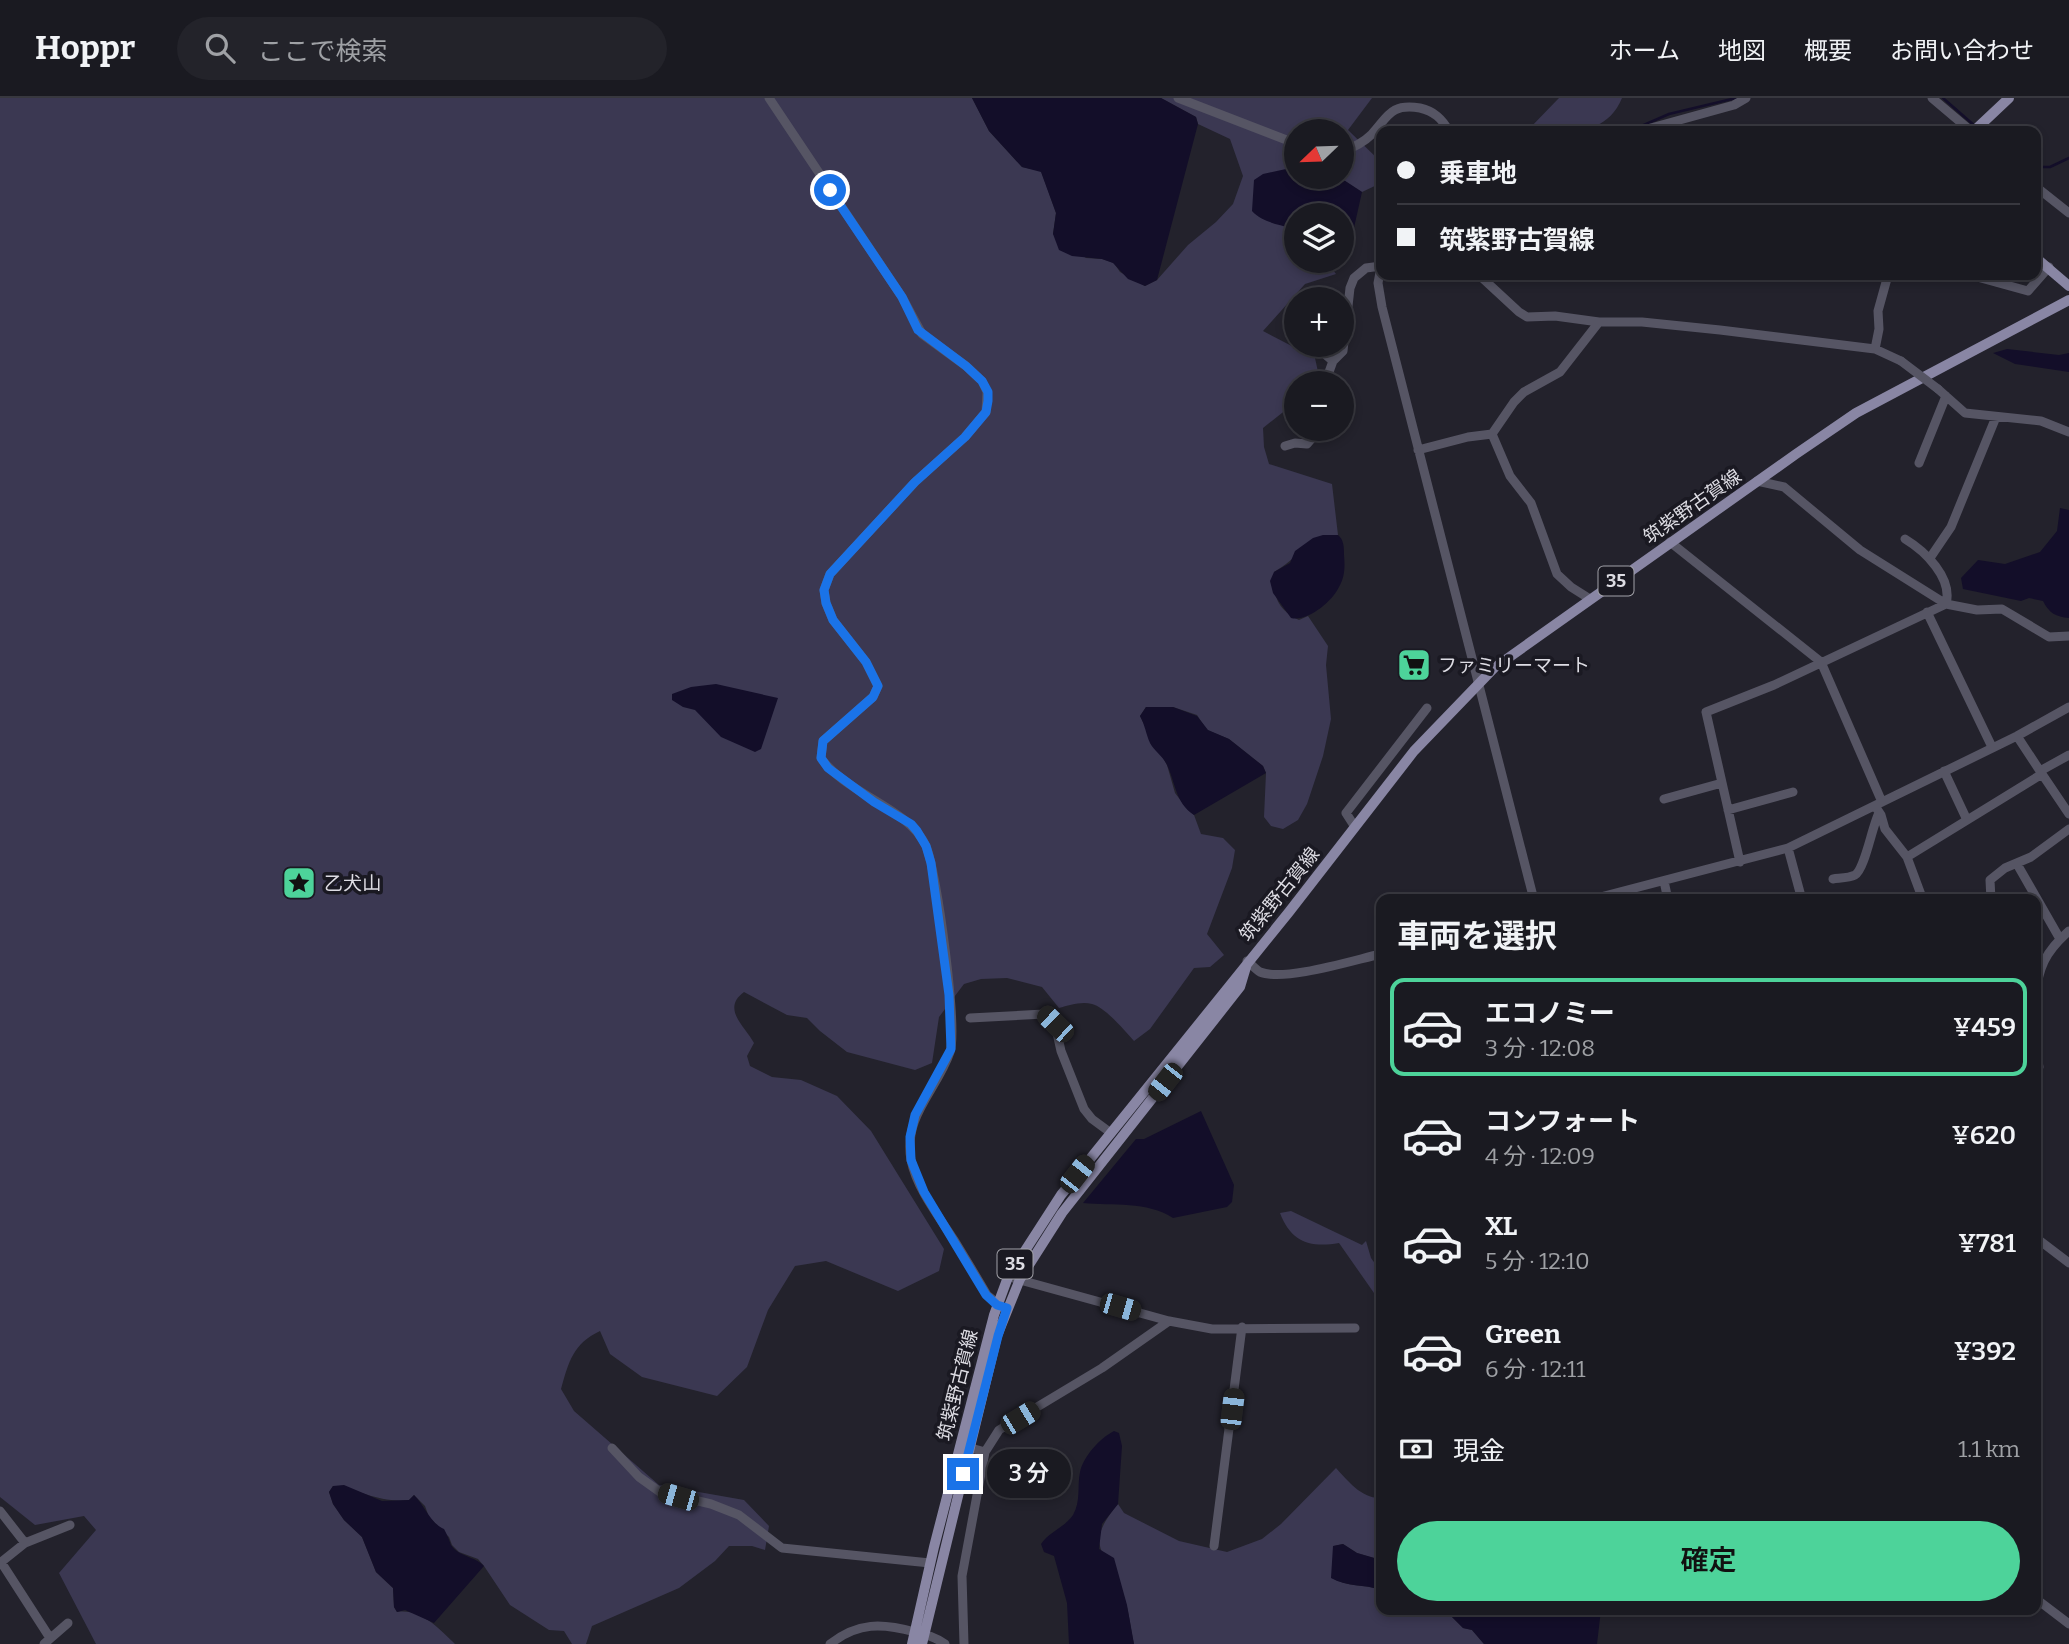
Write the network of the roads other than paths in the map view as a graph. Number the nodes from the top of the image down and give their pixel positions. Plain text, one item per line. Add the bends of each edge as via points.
1 (769, 98) edge
2 (1178, 98) edge
3 (1746, 98) edge
4 (1932, 98) edge
5 (2010, 98) edge
6 (1377, 126) edge
7 (1446, 126) edge
8 (1658, 126) edge
9 (1967, 126) edge
10 (1979, 126) edge
11 (1376, 127) edge
12 (1284, 139) edge
13 (1354, 146) edge
14 (2041, 191) edge
15 (2069, 213) edge
16 (2041, 261) edge
17 (1376, 267) edge
18 (2049, 267) junction
19 (2041, 276) edge
20 (1379, 280) edge
21 (1484, 280) edge
22 (1887, 280) edge
23 (1988, 280) edge
24 (2038, 280) edge
25 (2069, 286) edge
26 (2069, 300) edge
27 (1599, 322) junction
28 (1875, 349) junction
29 (1328, 357) edge
30 (1333, 361) junction
31 (1329, 371) edge
32 (1946, 396) junction
33 (1996, 417) junction
34 (2069, 432) edge
35 (1492, 434) junction
36 (1310, 441) edge
37 (1285, 446) dead end
38 (1418, 450) junction
39 (1919, 463) dead end
40 (1757, 481) junction
41 (1905, 539) dead end
42 (1670, 542) junction
43 (1930, 558) junction
44 (1590, 599) junction
45 (1946, 604) junction
46 (1927, 612) junction
47 (2069, 636) edge
48 (1821, 662) junction
49 (1479, 683) junction
50 (2069, 707) edge
51 (1427, 708) dead end
52 (2017, 736) junction
53 (1992, 747) junction
54 (2069, 755) edge
55 (1944, 771) junction
56 (2041, 773) junction
57 (1722, 783) junction
58 (1793, 792) dead end
59 (1664, 799) dead end
60 (1879, 807) junction
61 (1728, 810) junction
62 (2069, 814) edge
63 (1967, 820) junction
64 (1355, 827) junction
65 (2069, 829) edge
66 (1788, 848) junction
67 (1907, 857) junction
68 (1740, 862) junction
69 (2017, 864) junction
70 (1833, 879) dead end
71 (1664, 881) junction
72 (1532, 894) edge
73 (1613, 894) edge
74 (1667, 894) edge
75 (1800, 894) edge
76 (1921, 894) edge
77 (1991, 894) edge
78 (2034, 894) edge
79 (2041, 906) edge
80 (2069, 931) edge
81 (2060, 939) junction
82 (1376, 955) edge
83 (1247, 961) junction
84 (2041, 966) edge
85 (971, 1018) dead end
86 (1111, 1133) junction
87 (2041, 1242) edge
88 (2069, 1263) edge
89 (1008, 1277) junction
90 (1020, 1279) junction
91 (1002, 1307) junction
92 (1169, 1321) junction
93 (1242, 1328) junction
94 (1355, 1328) dead end
95 (965, 1446) junction
96 (612, 1448) dead end
97 (985, 1452) junction
98 (0, 1511) edge
99 (70, 1525) dead end
100 (25, 1544) junction
101 (1214, 1546) dead end
102 (1, 1562) edge
103 (930, 1563) junction
104 (2041, 1602) edge
105 (2068, 1622) edge
106 (68, 1623) dead end
107 (920, 1637) edge
108 (47, 1641) edge
109 (831, 1644) edge
110 (912, 1644) edge
111 (945, 1644) edge
112 (964, 1644) edge

1 - 91 street via 902,297 918,330 966,366 988,392 986,412 965,437 915,482 830,574 824,590 833,620 866,662 878,686 873,697 823,741 821,758 874,802 911,824 928,854 949,995 951,1049 915,1115 911,1160 924,1192 986,1295
2 - 12 street
3 - 8 street
4 - 9 street
5 - 10 main road
6 - 7 street via 1404,107 1429,110
11 - 13 street
14 - 15 street
16 - 18 main road
17 - 30 street via 1366,268 1354,278 1343,351
18 - 19 street
18 - 25 main road
20 - 38 street
21 - 27 street via 1528,317
22 - 28 street
23 - 24 street via 2028,291
26 - 40 main road, 筑紫野古賀線 / 35 via 1856,413
27 - 28 street via 1642,321
27 - 35 street via 1560,372 1524,392
28 - 32 street, bridge via 1901,361
29 - 30 street
30 - 31 street
32 - 33 street via 1965,414
32 - 39 street
33 - 34 street via 2040,421
33 - 43 street via 1951,527
35 - 38 street
35 - 44 street via 1510,476 1531,503 1557,574
36 - 37 street
38 - 49 street
40 - 42 main road, 筑紫野古賀線 / 35
40 - 45 street via 1784,487 1860,550
41 - 43 street
42 - 44 main road, 筑紫野古賀線 / 35
42 - 48 street
43 - 45 street via 1948,595
44 - 49 main road, 筑紫野古賀線 / 35
45 - 46 street
45 - 47 street via 2002,608 2049,637
46 - 48 street
46 - 53 street
48 - 57 street via 1706,712
48 - 60 street
49 - 64 main road, 筑紫野古賀線 / 35 via 1414,751
49 - 72 street
50 - 52 street
51 - 64 street via 1346,813
52 - 53 street
52 - 56 street
53 - 55 street
54 - 56 street
55 - 60 street
55 - 63 street
56 - 62 street
56 - 63 street
57 - 59 street
57 - 61 street
58 - 61 street
60 - 66 street
60 - 67 street via 1885,829
60 - 70 street via 1862,869 1854,876
61 - 68 street
63 - 67 street
64 - 83 main road, 筑紫野古賀線 / 35
65 - 69 street
66 - 68 street
66 - 75 street
67 - 76 street
68 - 71 street
69 - 77 street via 1990,880
69 - 78 street
71 - 73 street
71 - 74 street
79 - 81 street
80 - 81 street
81 - 84 street
82 - 83 street via 1278,975 1260,972
83 - 86 main road, 筑紫野古賀線 / 35
83 - 90 main road, 筑紫野古賀線 / 35 via 1240,987 1062,1213
85 - 86 street via 1044,1014 1055,1024 1084,1109
86 - 89 main road, 筑紫野古賀線 / 35 via 1061,1195
87 - 88 street
89 - 90 street
89 - 91 main road, 筑紫野古賀線 / 35
90 - 91 main road, 筑紫野古賀線 / 35
90 - 92 street
91 - 95 main road, 筑紫野古賀線 / 35
92 - 93 street via 1212,1329
92 - 97 street via 999,1430
93 - 94 street
93 - 101 street
95 - 97 street
95 - 103 main road, 筑紫野古賀線 / 35
95 - 107 main road, 筑紫野古賀線 / 35
96 - 103 street via 660,1492 739,1515 782,1548
97 - 112 street via 962,1576
98 - 100 street
99 - 100 street
100 - 102 street
102 - 108 street
103 - 107 main road, 筑紫野古賀線 / 35
104 - 105 street
106 - 108 street
107 - 109 street via 892,1625 863,1627
107 - 110 main road, 筑紫野古賀線 / 35
107 - 111 street via 934,1636

